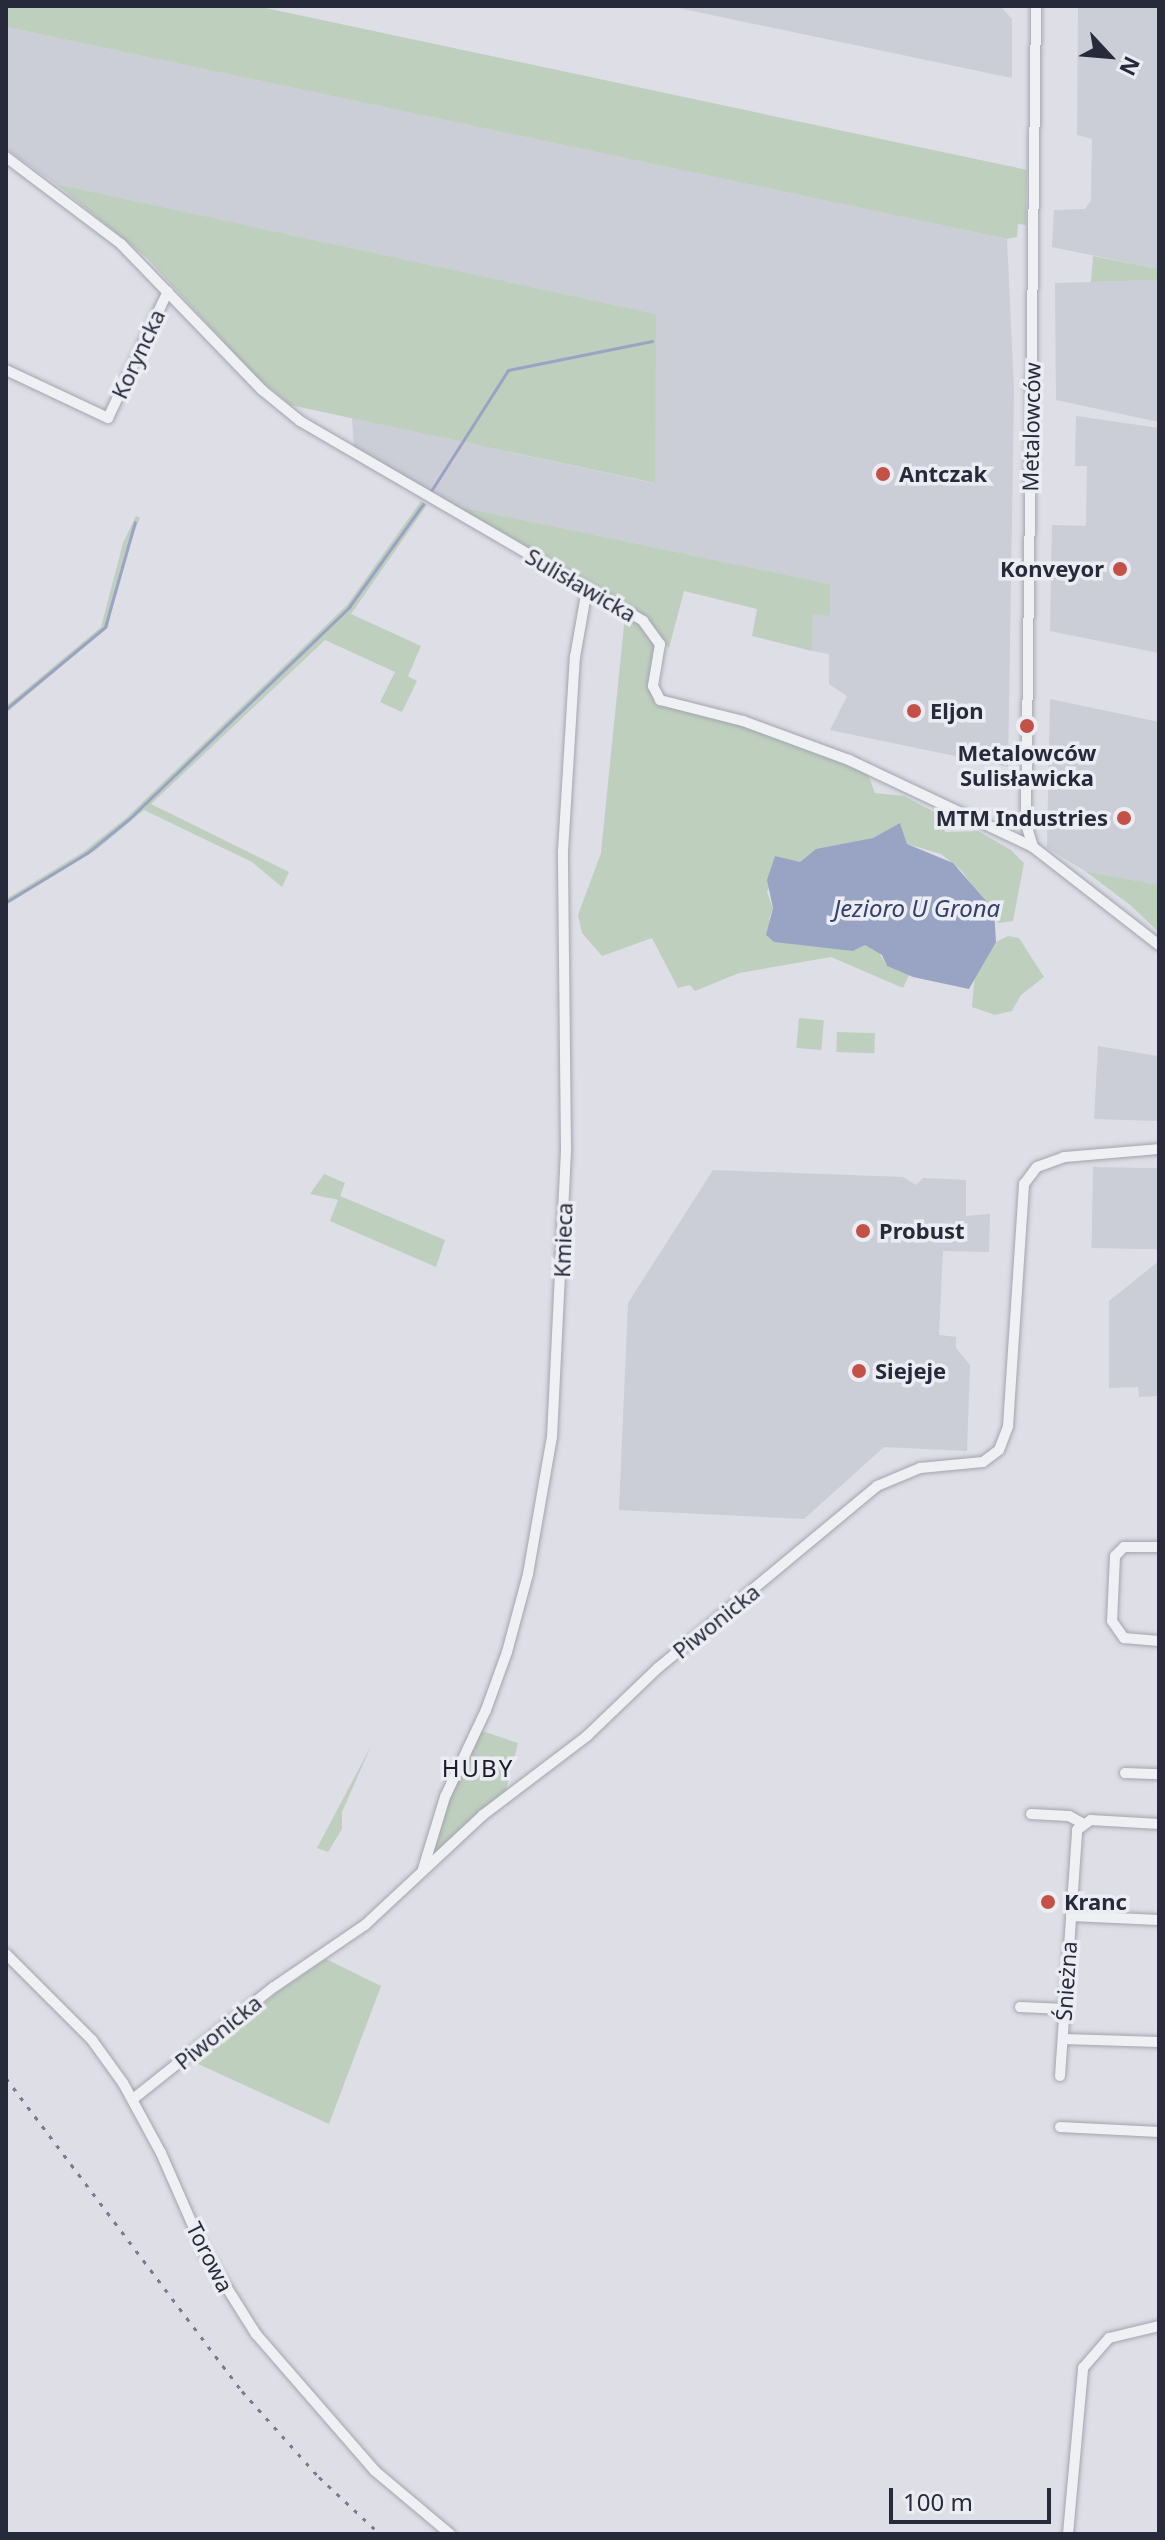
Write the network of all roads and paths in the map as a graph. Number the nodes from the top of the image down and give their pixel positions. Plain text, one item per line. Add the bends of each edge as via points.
1 (1036, 6) edge
2 (6, 157) edge
3 (168, 291) junction
4 (6, 370) edge
5 (587, 589) junction
6 (1033, 847) junction
7 (1159, 945) edge
8 (1159, 1149) edge
9 (1159, 1547) edge
10 (1159, 1641) edge
11 (1125, 1773) dead end
12 (1159, 1774) edge
13 (1031, 1814) dead end
14 (1082, 1823) junction
15 (1159, 1824) edge
16 (422, 1871) junction
17 (1071, 1916) junction
18 (1159, 1920) edge
19 (6, 1954) edge
20 (1020, 2007) dead end
21 (1065, 2009) junction
22 (1063, 2039) junction
23 (1159, 2042) edge
24 (1060, 2076) dead end
25 (133, 2099) junction
26 (1060, 2127) dead end
27 (1159, 2132) edge
28 (1159, 2326) edge
29 (450, 2534) edge
30 (1068, 2534) edge

1 - 6 street, Metalowców via 1026,824
2 - 3 street, Sulisławicka via 100,225
3 - 4 street, Koryncka via 108,418
3 - 5 street, Sulisławicka via 262,390 300,421
5 - 6 street, Sulisławicka via 634,614 657,637 661,652 653,686 660,700 743,721 849,760
5 - 16 street, Kmieca via 575,657 563,851 566,1149 552,1437 528,1574 507,1652 445,1797
6 - 7 street, Sulisławicka
8 - 16 street, Piwonicka via 1064,1157 1037,1167 1024,1184 1008,1426 999,1450 983,1462 920,1468 877,1486
9 - 10 street via 1124,1547 1115,1556 1112,1621 1124,1638
11 - 12 street
13 - 14 street via 1069,1816
14 - 15 street
14 - 17 street, Śnieżna via 1076,1835
16 - 25 street, Piwonicka via 356,1932 274,1987
17 - 18 street
17 - 21 street, Śnieżna
19 - 25 street, Torowa via 92,2040
20 - 21 street
21 - 22 street, Śnieżna
22 - 23 street
22 - 24 street, Śnieżna
25 - 29 street, Torowa via 205,2253 243,2317 349,2444
26 - 27 street
28 - 30 street via 1109,2338 1083,2368

